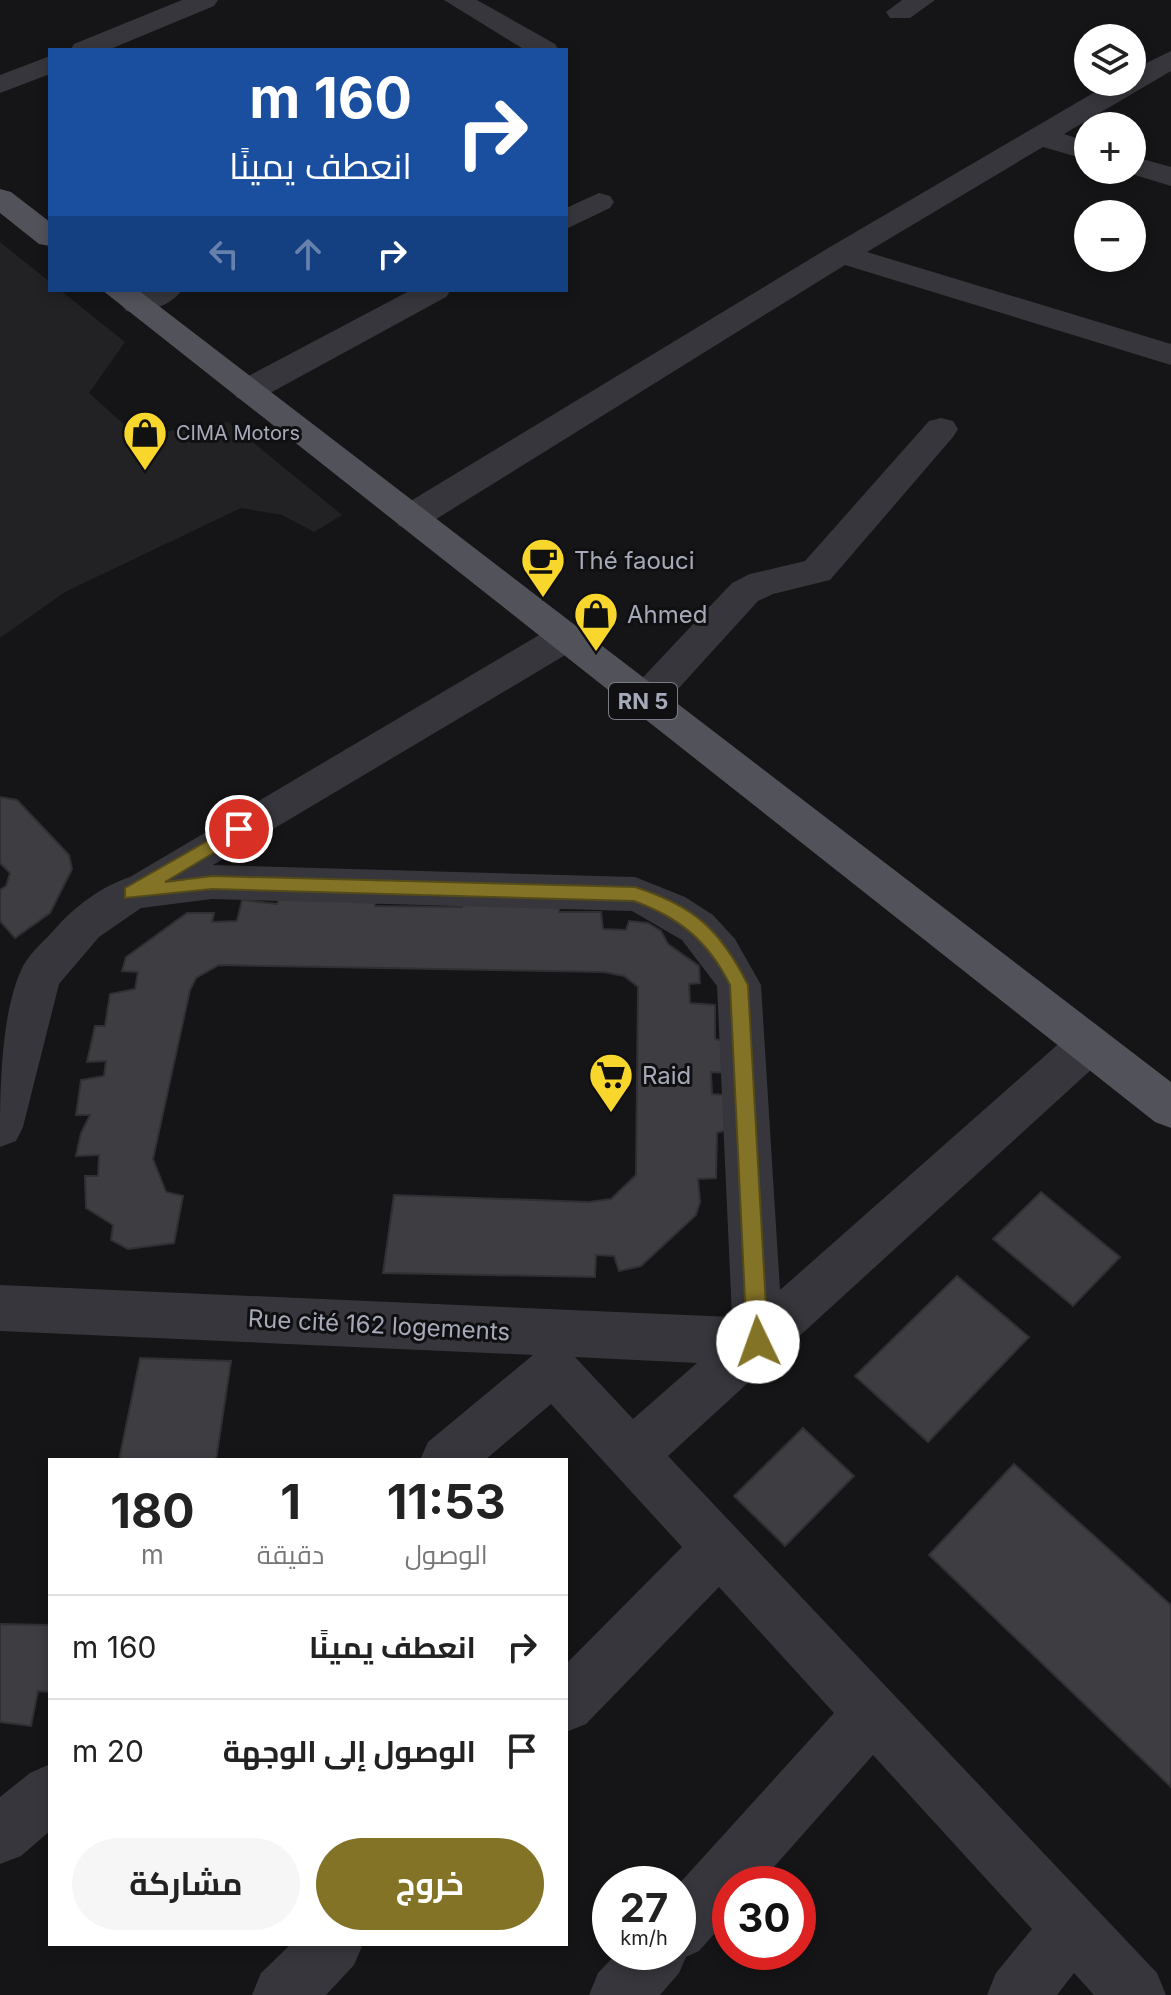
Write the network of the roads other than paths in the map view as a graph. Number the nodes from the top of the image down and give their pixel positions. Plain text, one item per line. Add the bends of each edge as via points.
1 (205, 0) edge
2 (457, 0) edge
3 (89, 48) edge
4 (541, 48) edge
5 (1171, 59) edge
6 (48, 65) edge
7 (0, 85) edge
8 (1039, 136) junction
9 (1074, 147) edge
10 (1146, 169) edge
11 (1171, 177) edge
12 (0, 198) edge
13 (599, 202) dead end
14 (568, 219) edge
15 (48, 235) edge
16 (841, 254) junction
17 (431, 292) edge
18 (140, 295) edge
19 (1171, 355) edge
20 (249, 390) junction
21 (941, 429) dead end
22 (412, 517) junction
23 (564, 638) junction
24 (644, 701) junction
25 (131, 893) junction
26 (1088, 1045) junction
27 (1171, 1108) edge
28 (0, 1127) edge
29 (0, 1308) edge
30 (758, 1342) junction
31 (632, 1454) junction
32 (448, 1458) edge
33 (719, 1548) junction
34 (568, 1702) edge
35 (872, 1713) junction
36 (48, 1795) edge
37 (0, 1835) edge
38 (696, 1910) edge
39 (1072, 1927) junction
40 (331, 1946) edge
41 (642, 1970) edge
42 (283, 1995) edge
43 (620, 1995) edge
44 (1018, 1995) edge
45 (1135, 1995) edge

1 - 3 street
2 - 4 street
5 - 8 street
6 - 7 street
8 - 9 street
8 - 16 street
10 - 11 street
12 - 15 main road
13 - 14 street
16 - 19 street
16 - 22 street
17 - 20 street
18 - 20 main road, RN 5
20 - 22 main road, RN 5
21 - 24 street via 817,571 745,592
22 - 23 main road, RN 5
23 - 24 main road, RN 5
23 - 25 street
24 - 26 main road, RN 5
25 - 28 street via 84,925 39,977
25 - 30 street via 212,882 635,894 671,907 722,952 739,985
26 - 27 main road, RN 5
26 - 30 street
29 - 30 street, Rue cité 162 logements
30 - 31 street
31 - 32 street via 553,1370
31 - 33 street
33 - 34 street
33 - 35 street
35 - 38 street
35 - 39 street
36 - 37 street
39 - 44 street
39 - 45 street
40 - 42 street
41 - 43 street

